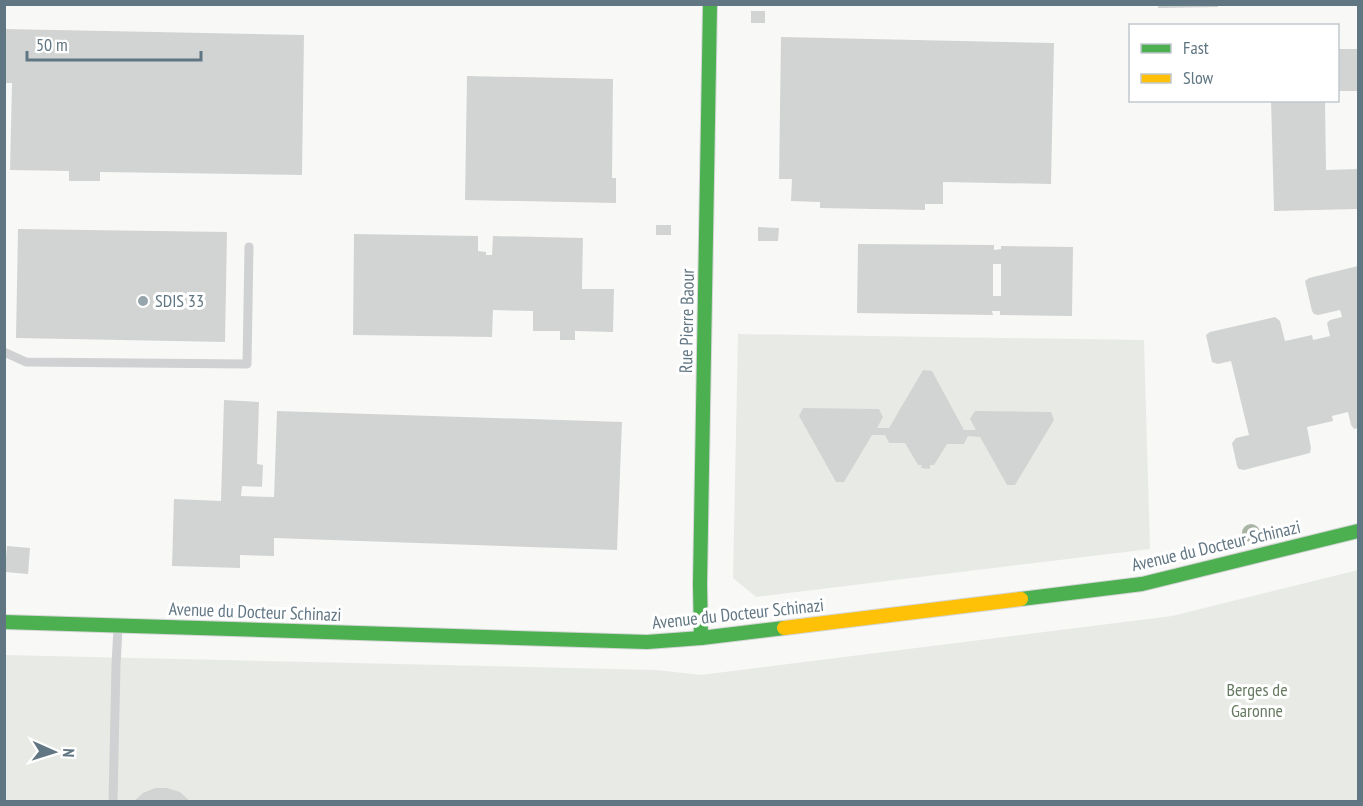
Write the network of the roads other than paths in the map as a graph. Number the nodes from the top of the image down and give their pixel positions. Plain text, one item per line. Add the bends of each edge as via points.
1 (710, 4) edge
2 (249, 247) dead end
3 (4, 352) edge
4 (1359, 531) edge
5 (4, 622) edge
6 (118, 626) junction
7 (701, 638) junction
8 (113, 801) edge

1 - 7 street, Rue Pierre Baour
2 - 3 lane via 247,364 26,362
4 - 7 street, Avenue du Docteur Schinazi via 1142,584
5 - 6 street, Avenue du Docteur Schinazi
6 - 7 street, Avenue du Docteur Schinazi via 647,642
6 - 8 lane

